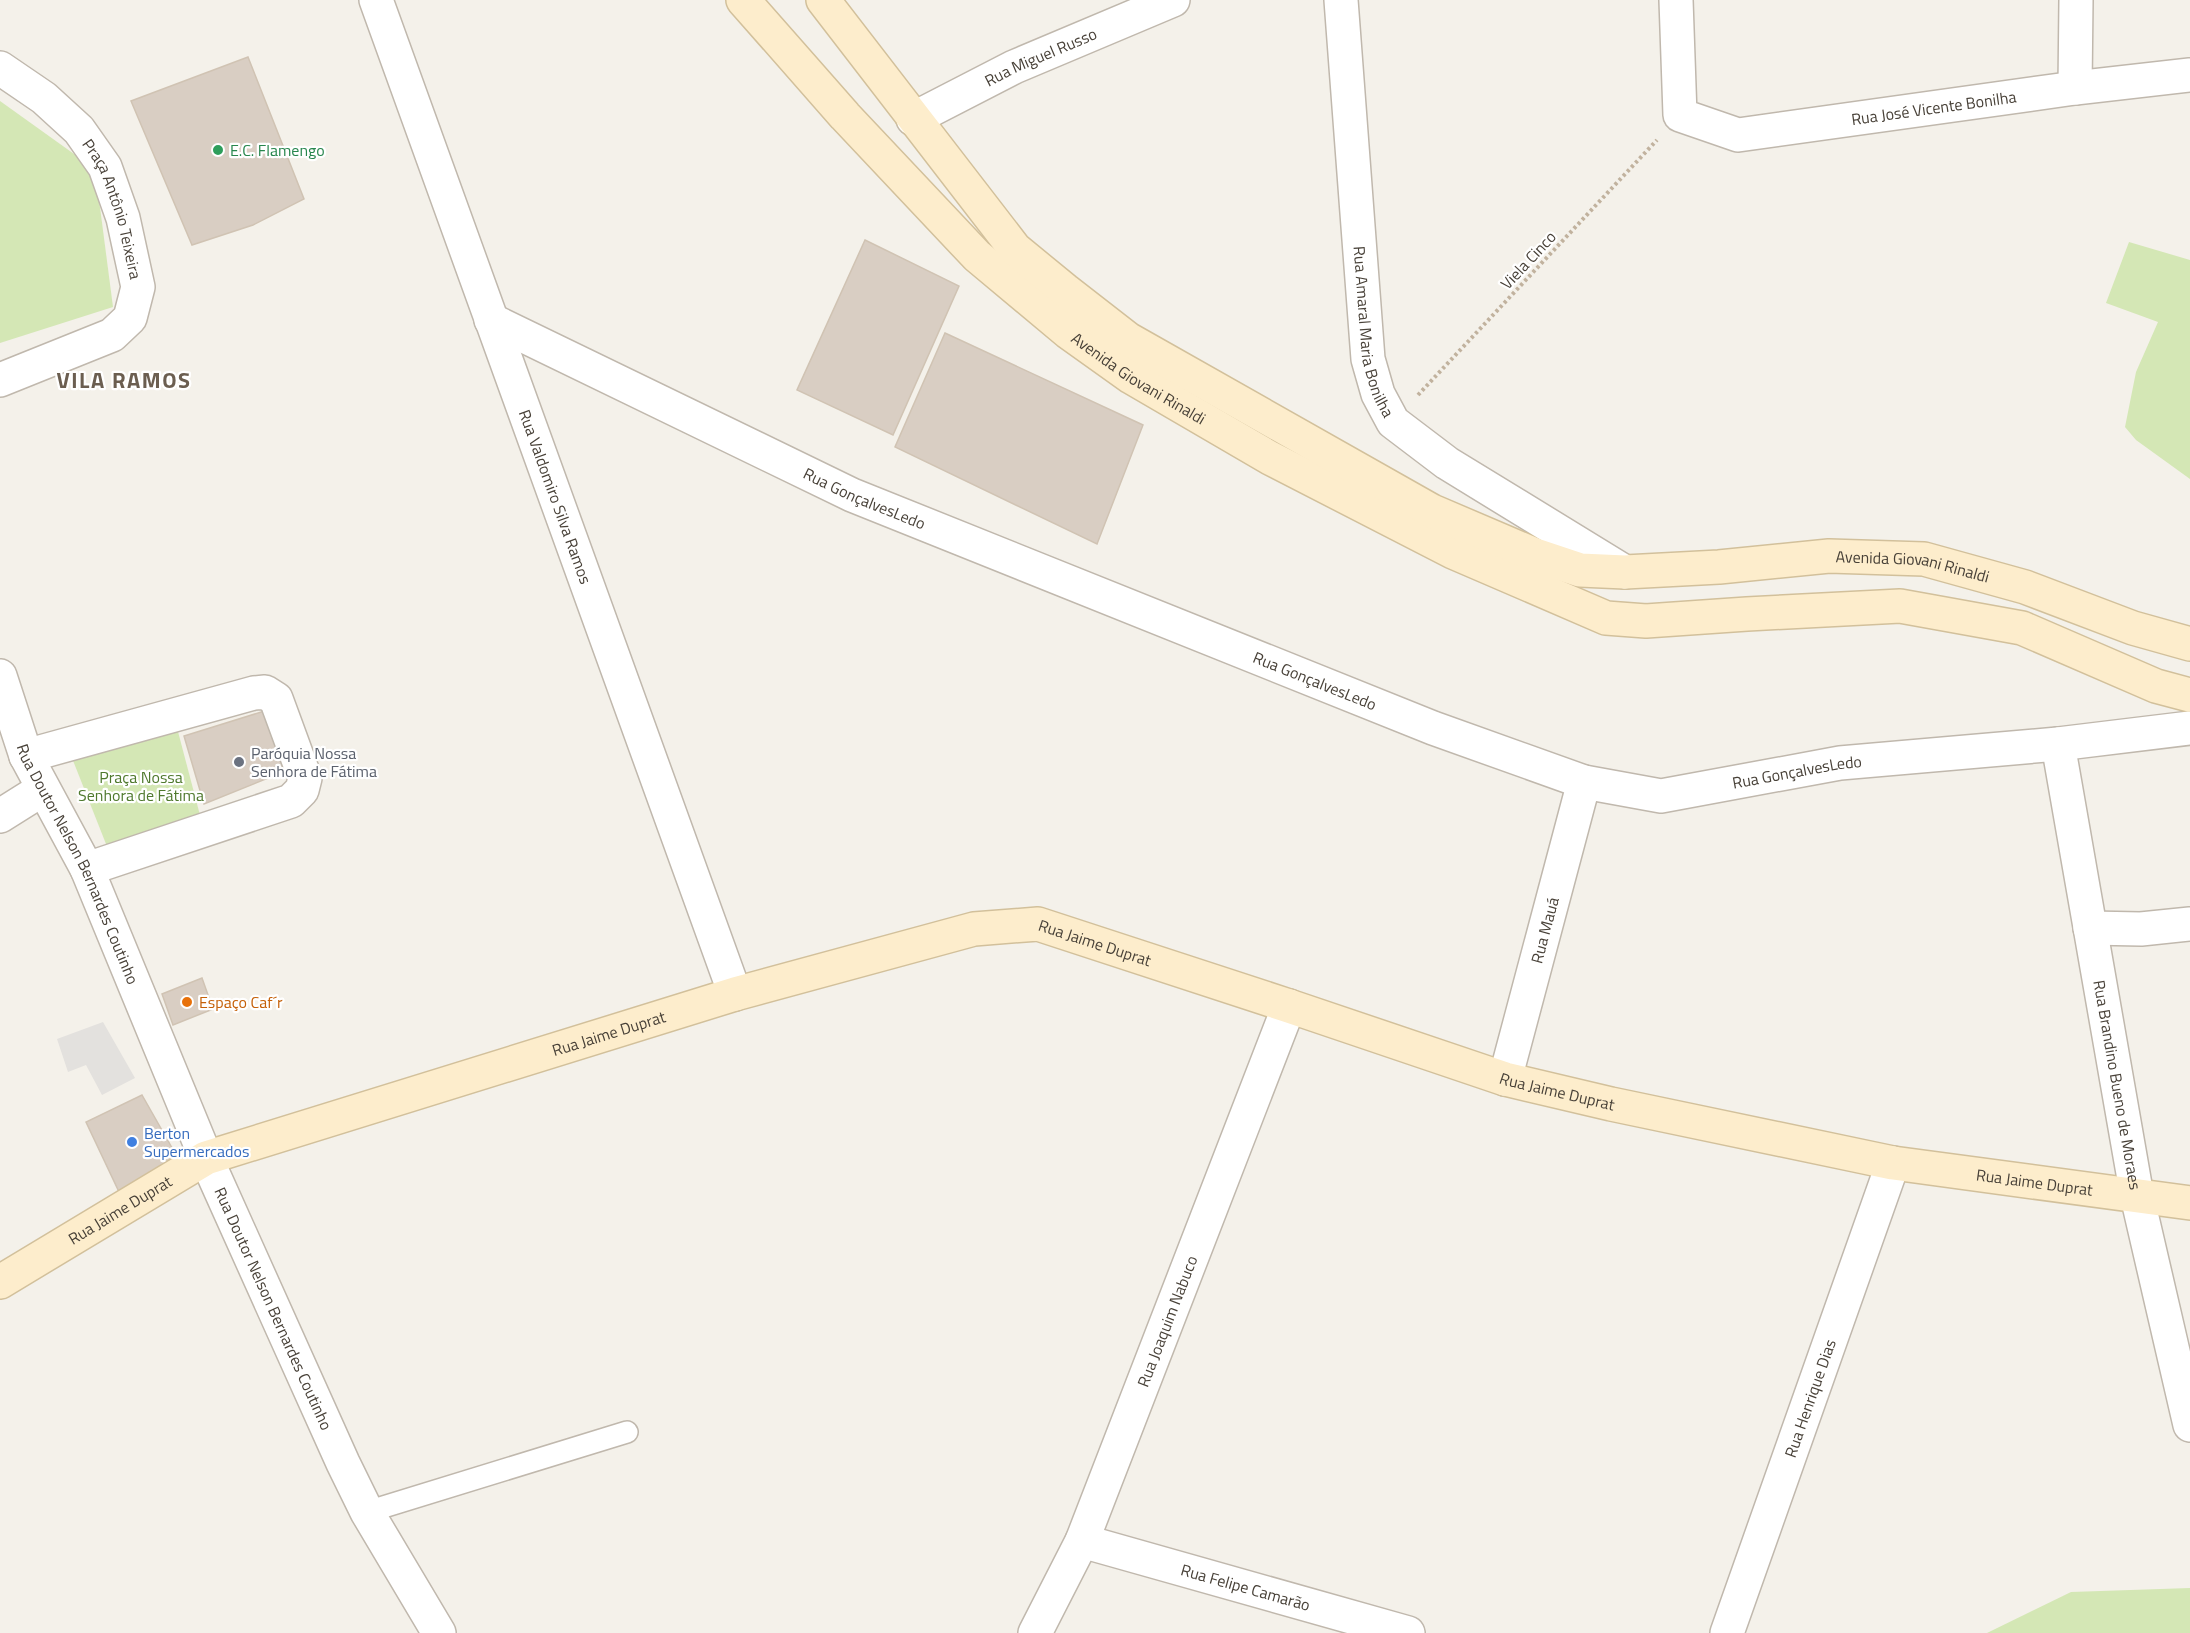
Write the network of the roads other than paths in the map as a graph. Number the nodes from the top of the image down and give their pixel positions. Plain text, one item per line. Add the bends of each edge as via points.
1 (376, 0) edge
2 (743, 0) edge
3 (823, 0) edge
4 (1173, 0) edge
5 (1341, 0) edge
6 (1676, 0) edge
7 (2076, 0) edge
8 (0, 68) edge
9 (2190, 75) edge
10 (2075, 88) junction
11 (913, 119) junction
12 (490, 320) junction
13 (0, 380) edge
14 (1625, 572) junction
15 (1632, 620) junction
16 (2190, 644) edge
17 (0, 676) edge
18 (2190, 695) edge
19 (2190, 728) edge
20 (2058, 744) junction
21 (26, 756) junction
22 (1584, 782) junction
23 (43, 789) junction
24 (0, 816) edge
25 (87, 869) junction
26 (2190, 924) edge
27 (2090, 928) junction
28 (735, 994) junction
29 (1290, 1006) junction
30 (1505, 1079) junction
31 (206, 1158) junction
32 (1893, 1163) junction
33 (2137, 1196) junction
34 (2190, 1203) edge
35 (0, 1282) edge
36 (2190, 1425) edge
37 (627, 1432) dead end
38 (367, 1512) junction
39 (1082, 1541) junction
40 (439, 1633) edge
41 (1035, 1633) edge
42 (1408, 1633) edge
43 (1727, 1633) edge

1 - 12 street, Rua Valdomiro Silva Ramos
2 - 15 street, Avenida Giovani Rinaldi via 977,256 1068,332 1131,377 1270,458 1453,552 1606,618
3 - 11 street, Avenida Giovani Rinaldi
4 - 11 street, Rua Miguel Russo via 1014,67
5 - 14 street, Rua Amaral Maria Bonilha via 1368,359 1378,394 1393,422 1447,463
6 - 10 street, Rua José Vicente Bonilha via 1680,115 1738,135
7 - 10 street
8 - 13 street, Praça Antônio Teixeira via 44,98 80,130 105,167 123,218 138,287 130,318 112,335
9 - 10 street, Rua José Vicente Bonilha
11 - 14 street, Avenida Giovani Rinaldi via 1015,249 1128,339 1432,511 1534,555 1580,570
12 - 22 street, Rua GonçalvesLedo via 852,495 1433,728
12 - 28 street, Rua Valdomiro Silva Ramos
14 - 15 street
14 - 16 street, Avenida Giovani Rinaldi via 1829,556 1924,560 2025,587 2133,628
15 - 18 street, Avenida Giovani Rinaldi via 1900,606 2022,628 2156,686
17 - 21 street, Rua Doutor Nelson Bernardes Coutinho
19 - 20 street, Rua GonçalvesLedo
20 - 22 street, Rua GonçalvesLedo via 1840,763 1661,796
20 - 27 street, Rua Brandino Bueno de Moraes
21 - 23 street, Rua Doutor Nelson Bernardes Coutinho
21 - 25 street via 254,693 265,692 276,699 305,778 302,790 291,801
22 - 30 street, Rua Mauá
23 - 24 street
23 - 25 street, Rua Doutor Nelson Bernardes Coutinho
25 - 31 street, Rua Doutor Nelson Bernardes Coutinho
26 - 27 street via 2141,929
27 - 33 street, Rua Brandino Bueno de Moraes
28 - 29 street, Rua Jaime Duprat via 974,929 1038,924
28 - 31 street, Rua Jaime Duprat
29 - 30 street, Rua Jaime Duprat
29 - 39 street, Rua Joaquim Nabuco
30 - 32 street, Rua Jaime Duprat
31 - 35 street, Rua Jaime Duprat
31 - 38 street, Rua Doutor Nelson Bernardes Coutinho
32 - 33 street, Rua Jaime Duprat
32 - 43 street, Rua Henrique Dias
33 - 34 street, Rua Jaime Duprat
33 - 36 street, Rua Brandino Bueno de Moraes
37 - 38 lane
38 - 40 street, Rua Doutor Nelson Bernardes Coutinho
39 - 41 street, Rua Joaquim Nabuco
39 - 42 street, Rua Felipe Camarão

